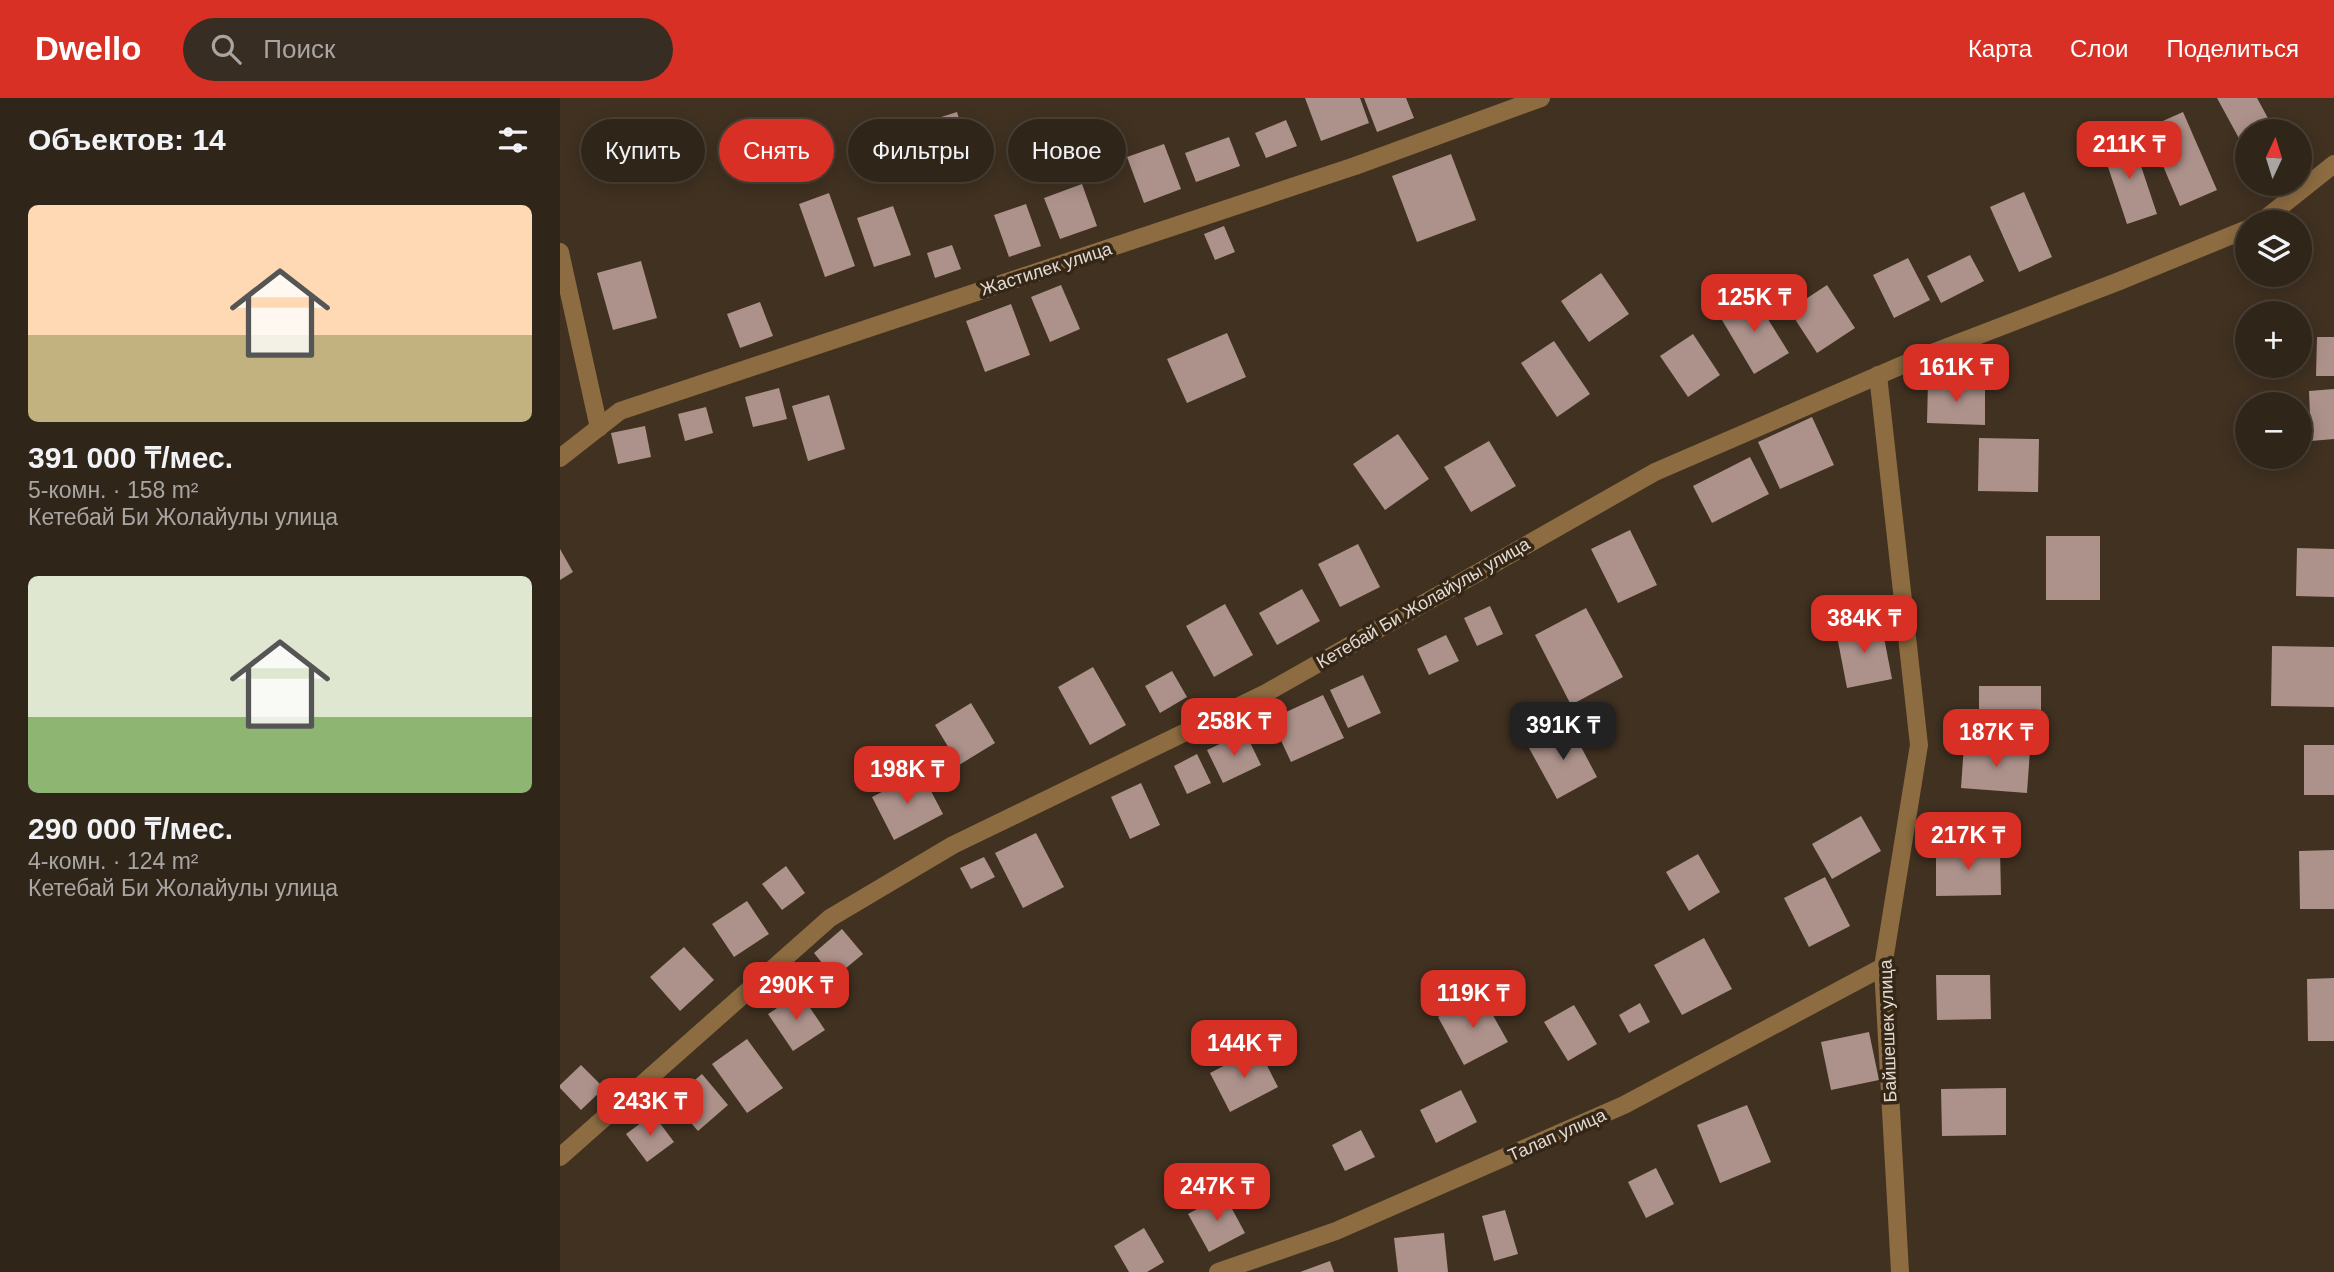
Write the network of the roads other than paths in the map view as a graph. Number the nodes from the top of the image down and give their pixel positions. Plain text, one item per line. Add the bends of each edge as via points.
1 (1541, 98) edge
2 (2334, 164) edge
3 (2276, 210) edge
4 (2235, 234) edge
5 (560, 252) edge
6 (1878, 375) junction
7 (599, 428) junction
8 (560, 458) edge
9 (1883, 967) junction
10 (560, 1157) edge
11 (1218, 1272) edge
12 (1900, 1272) edge

1 - 7 street, Жастилек улица via 1355,166 620,411
2 - 3 street
4 - 6 street, Кетебай Би Жолайулы улица
5 - 7 street
6 - 9 street, Байшешек улица via 1919,745
6 - 10 street, Кетебай Би Жолайулы улица via 1655,471 1266,693 931,858 830,918
7 - 8 street, Жастилек улица
9 - 11 street, Талап улица via 1624,1105 1336,1231
9 - 12 street, Байшешек улица

